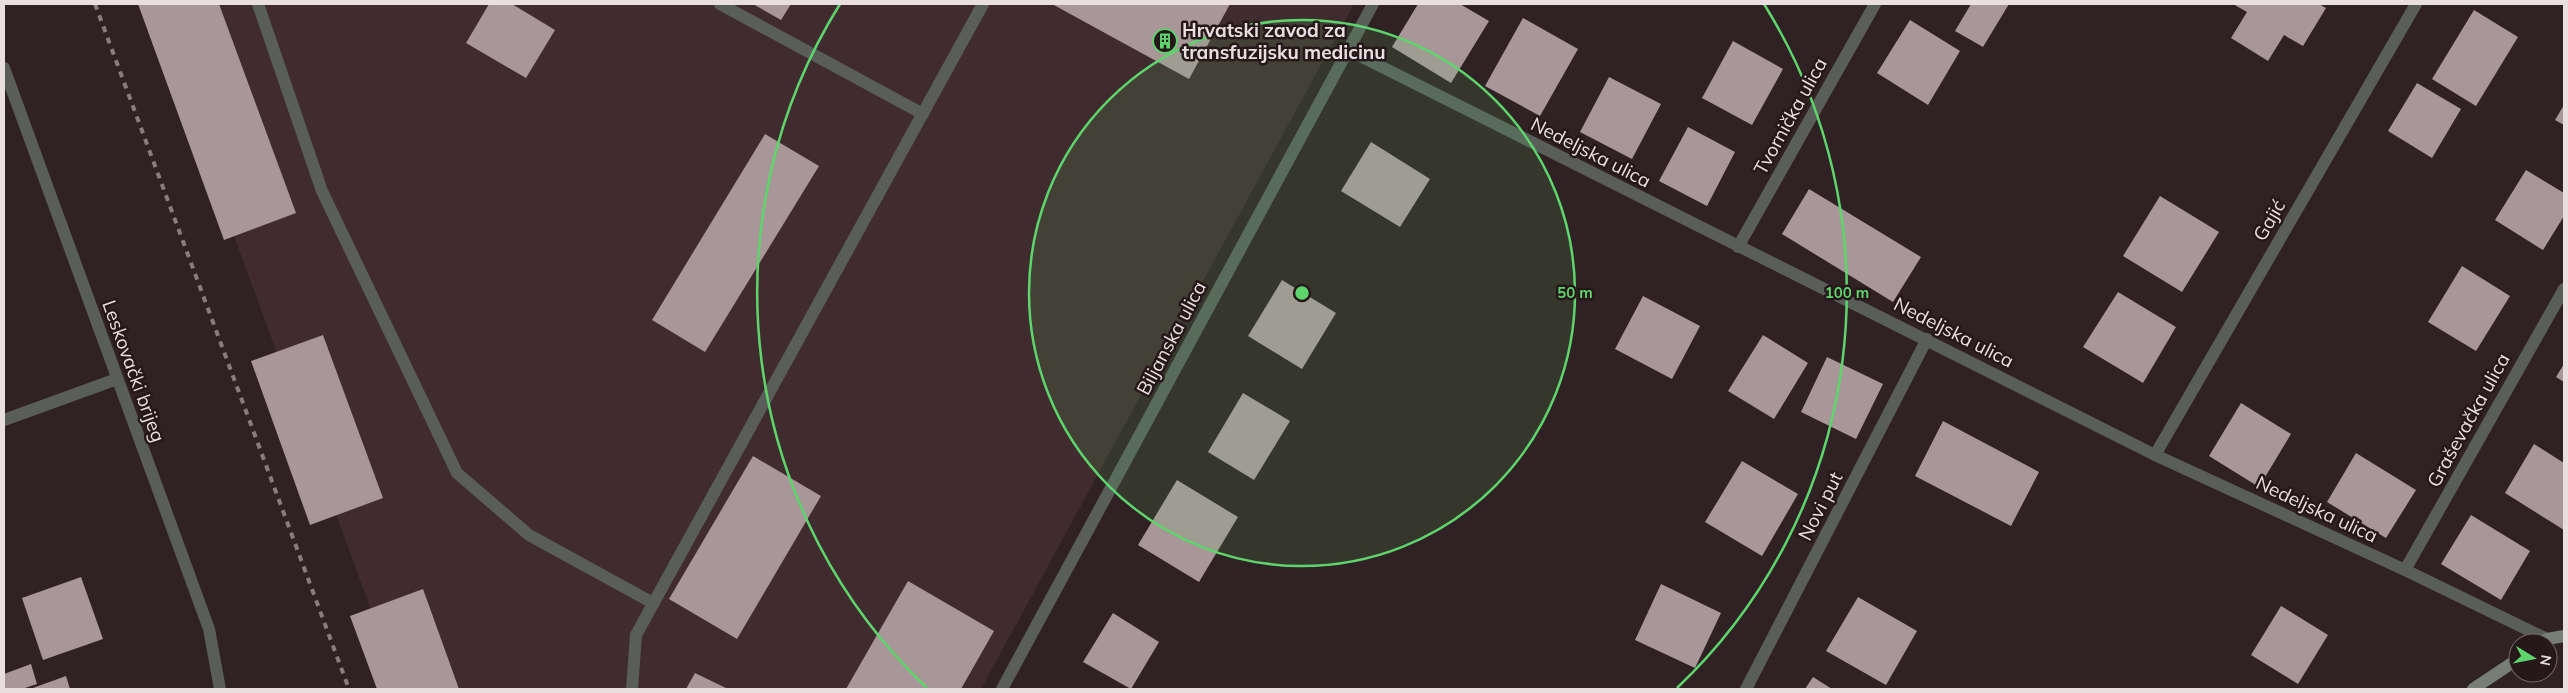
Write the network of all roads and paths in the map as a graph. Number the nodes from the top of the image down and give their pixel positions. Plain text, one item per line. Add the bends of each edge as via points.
1 (258, 4) edge
2 (720, 4) edge
3 (983, 4) edge
4 (1373, 4) edge
5 (1875, 4) edge
6 (2416, 4) edge
7 (1348, 50) junction
8 (4, 68) edge
9 (923, 114) junction
10 (1738, 247) junction
11 (2564, 289) edge
12 (1928, 340) junction
13 (118, 379) junction
14 (4, 420) edge
15 (2155, 456) junction
16 (2405, 570) junction
17 (653, 603) junction
18 (2528, 633) edge
19 (2508, 666) edge
20 (220, 689) edge
21 (632, 689) edge
22 (1002, 689) edge
23 (1746, 689) edge
24 (2473, 689) edge

1 - 17 street via 322,190 457,473 530,535
2 - 9 street
3 - 9 street
4 - 7 street, Biljanska ulica
5 - 10 street, Tvornička ulica
6 - 15 street, Gajić
7 - 10 street, Nedeljska ulica
7 - 22 street, Biljanska ulica
8 - 13 street, Leskovački brijeg
9 - 17 street
10 - 12 street, Nedeljska ulica
11 - 16 street, Graševačka ulica
12 - 15 street, Nedeljska ulica
12 - 23 street, Novi put
13 - 14 street
13 - 20 street, Leskovački brijeg via 209,630
15 - 16 street, Nedeljska ulica
16 - 18 street, Nedeljska ulica
17 - 21 street via 636,635
19 - 24 main road

